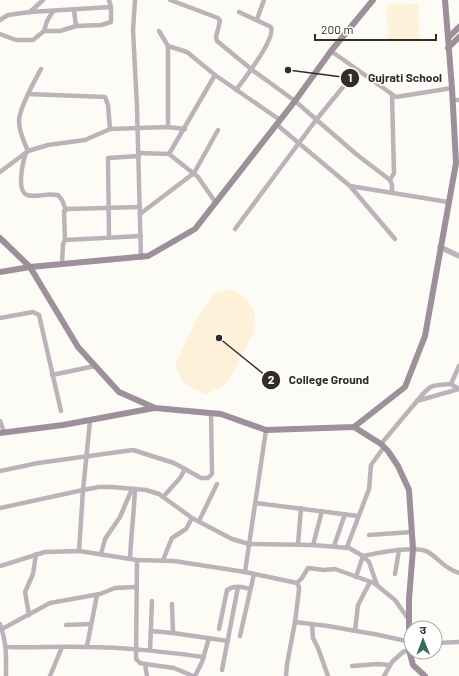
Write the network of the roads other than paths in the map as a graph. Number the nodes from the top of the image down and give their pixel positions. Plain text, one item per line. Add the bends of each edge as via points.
1 (43, 0) edge
2 (109, 0) edge
3 (135, 0) edge
4 (170, 0) edge
5 (264, 0) edge
6 (373, 0) edge
7 (445, 0) edge
8 (111, 8) junction
9 (74, 10) junction
10 (53, 11) junction
11 (30, 12) junction
12 (239, 12) dead end
13 (257, 19) junction
14 (0, 20) edge
15 (76, 26) junction
16 (459, 28) edge
17 (44, 31) junction
18 (159, 31) dead end
19 (0, 34) edge
20 (459, 37) edge
21 (448, 38) junction
22 (168, 46) junction
23 (448, 48) junction
24 (331, 51) junction
25 (41, 69) dead end
26 (251, 69) junction
27 (357, 70) junction
28 (215, 75) junction
29 (452, 88) junction
30 (236, 90) junction
31 (28, 94) junction
32 (392, 95) junction
33 (456, 100) edge
34 (294, 101) junction
35 (316, 120) junction
36 (278, 122) junction
37 (168, 127) junction
38 (138, 128) junction
39 (110, 129) junction
40 (185, 129) junction
41 (218, 130) dead end
42 (299, 143) junction
43 (27, 152) junction
44 (139, 154) junction
45 (169, 154) junction
46 (0, 172) edge
47 (194, 173) junction
48 (456, 176) edge
49 (390, 180) junction
50 (350, 186) junction
51 (392, 193) junction
52 (448, 202) junction
53 (216, 203) junction
54 (140, 207) junction
55 (108, 208) junction
56 (66, 210) junction
57 (140, 214) junction
58 (234, 229) dead end
59 (141, 236) junction
60 (109, 237) junction
61 (0, 238) edge
62 (395, 239) dead end
63 (65, 240) junction
64 (440, 247) junction
65 (459, 256) edge
66 (142, 258) junction
67 (62, 264) junction
68 (30, 267) junction
69 (0, 272) edge
70 (0, 318) edge
71 (95, 366) junction
72 (459, 366) edge
73 (52, 375) junction
74 (451, 384) junction
75 (459, 389) edge
76 (417, 402) junction
77 (155, 408) junction
78 (61, 411) dead end
79 (211, 413) junction
80 (0, 421) edge
81 (90, 421) junction
82 (354, 427) junction
83 (266, 430) junction
84 (2, 433) edge
85 (383, 446) junction
86 (86, 458) junction
87 (185, 469) junction
88 (0, 471) edge
89 (217, 484) dead end
90 (134, 489) junction
91 (83, 490) junction
92 (163, 497) junction
93 (256, 503) junction
94 (0, 508) edge
95 (301, 508) junction
96 (322, 511) junction
97 (345, 514) junction
98 (358, 516) junction
99 (192, 518) junction
100 (199, 521) junction
101 (412, 532) junction
102 (369, 535) dead end
103 (249, 544) junction
104 (298, 544) junction
105 (313, 545) junction
106 (334, 546) junction
107 (347, 547) junction
108 (399, 550) junction
109 (413, 550) junction
110 (79, 551) junction
111 (36, 554) junction
112 (101, 554) junction
113 (363, 556) junction
114 (130, 559) junction
115 (137, 560) junction
116 (163, 560) junction
117 (0, 566) edge
118 (245, 572) junction
119 (459, 572) edge
120 (254, 574) junction
121 (395, 574) dead end
122 (356, 577) junction
123 (370, 582) junction
124 (297, 583) junction
125 (377, 585) junction
126 (136, 587) junction
127 (238, 587) junction
128 (250, 589) junction
129 (97, 595) junction
130 (152, 601) dead end
131 (172, 604) dead end
132 (29, 615) junction
133 (409, 620) joint
134 (294, 622) junction
135 (0, 624) edge
136 (90, 624) junction
137 (312, 624) junction
138 (66, 625) dead end
139 (219, 628) dead end
140 (1, 630) edge
141 (151, 631) junction
142 (355, 631) junction
143 (173, 633) junction
144 (240, 636) dead end
145 (209, 638) junction
146 (403, 640) edge
147 (228, 641) junction
148 (459, 642) edge
149 (443, 643) edge
150 (87, 646) junction
151 (62, 647) junction
152 (7, 648) junction
153 (135, 649) junction
154 (150, 650) junction
155 (403, 652) edge
156 (204, 657) junction
157 (411, 660) edge
158 (145, 664) junction
159 (389, 665) junction
160 (352, 666) dead end
161 (222, 670) dead end
162 (387, 675) edge
163 (6, 676) edge
164 (50, 676) edge
165 (146, 676) edge
166 (194, 676) edge
167 (286, 676) edge
168 (328, 676) edge
169 (425, 676) edge

1 - 11 street
2 - 8 street
3 - 38 street via 133,30
4 - 26 street via 218,18 220,21 217,41
5 - 13 street
6 - 24 main road
7 - 21 main road
8 - 9 street
8 - 15 street via 111,22 101,26
9 - 10 street
9 - 15 street
10 - 11 street
10 - 17 street
11 - 14 street via 8,15
12 - 13 street
13 - 26 street via 271,27 273,32
15 - 17 street via 60,31
16 - 21 main road
17 - 19 street via 33,40 16,40
18 - 22 street
20 - 23 main road
21 - 23 main road
22 - 28 street via 187,52
22 - 37 street
23 - 29 main road
24 - 27 street
24 - 34 main road
25 - 31 street
26 - 30 street
26 - 34 street
27 - 32 street
27 - 35 street
28 - 30 street
28 - 40 street
29 - 32 street via 396,97
29 - 33 main road
30 - 36 street
31 - 39 street via 105,97
31 - 43 street via 19,120
32 - 49 street via 394,173
33 - 48 main road
34 - 35 street
34 - 36 main road
35 - 42 street
35 - 49 street
36 - 42 street
36 - 53 main road
37 - 38 street
37 - 40 street
38 - 39 street
38 - 44 street
39 - 43 street via 85,140
40 - 45 street
41 - 47 street
42 - 50 street
42 - 58 street
43 - 46 street
43 - 56 street via 21,176 23,192 34,196 58,196
44 - 45 street
44 - 54 street
44 - 55 street via 108,158
45 - 47 street
47 - 53 street
47 - 57 street
48 - 52 main road
49 - 51 street
50 - 51 street
50 - 62 street
51 - 52 street
52 - 64 main road
53 - 66 main road via 195,229
54 - 55 street
54 - 57 street
55 - 56 street
55 - 60 street
56 - 63 street
57 - 59 street
59 - 60 street
59 - 66 street
60 - 63 street
61 - 68 main road
63 - 67 street
64 - 65 street
64 - 82 main road via 425,336 405,387
66 - 67 main road
67 - 68 main road
68 - 69 main road
68 - 71 main road via 78,346
70 - 73 street via 34,312 39,315
71 - 73 street
71 - 77 main road via 119,392
72 - 74 street
73 - 78 street
74 - 75 street
74 - 76 street via 428,388
75 - 76 street
76 - 85 street
77 - 79 main road
77 - 81 main road
79 - 83 main road
79 - 87 street via 212,474 208,478 201,478
80 - 84 street
81 - 84 main road
81 - 86 street
82 - 83 main road
82 - 85 main road
83 - 93 street
85 - 98 street via 371,465 369,489
85 - 101 main road via 398,466 409,490
86 - 87 street via 136,451
86 - 88 street
86 - 91 street
87 - 92 street
89 - 100 street
90 - 91 street via 112,487
90 - 92 street via 152,491
90 - 112 street via 105,539
90 - 114 street
91 - 94 street
91 - 110 street
92 - 99 street
93 - 95 street
93 - 103 street
95 - 96 street
95 - 104 street
96 - 97 street
96 - 105 street
97 - 98 street
97 - 106 street
98 - 107 street
99 - 100 street
99 - 116 street via 186,530 172,538
100 - 103 street via 232,539
101 - 102 street
101 - 109 main road
103 - 104 street
103 - 118 street
104 - 105 street
105 - 106 street
106 - 107 street
107 - 113 street
108 - 109 street
108 - 113 street
108 - 121 street
109 - 119 street via 427,551 448,568
109 - 133 main road
110 - 111 street
110 - 112 street
111 - 117 street
111 - 132 street via 33,574 26,592
112 - 114 street
113 - 122 street
113 - 125 street via 369,562
114 - 115 street
115 - 116 street
115 - 126 street
116 - 118 street
118 - 120 street
120 - 124 street
120 - 128 street
122 - 123 street
122 - 124 street via 336,569 308,568
123 - 125 street
123 - 142 street via 358,605
124 - 134 street via 299,590
125 - 133 street via 395,600
126 - 129 street via 115,588
126 - 153 street
127 - 128 street
127 - 139 street via 227,590
127 - 147 street
128 - 144 street
129 - 132 street via 50,604
129 - 136 street
130 - 141 street
131 - 143 street
132 - 140 street
134 - 137 street
134 - 167 street
135 - 140 street
136 - 138 street
136 - 150 street
137 - 142 street
137 - 168 street via 313,638
140 - 152 street
141 - 143 street
141 - 154 street
142 - 146 street
143 - 145 street
145 - 147 street
145 - 156 street
147 - 161 street
148 - 149 street
150 - 151 street
150 - 153 street
151 - 152 street
151 - 164 street
152 - 163 street
153 - 154 street
153 - 158 street via 137,661
154 - 156 street
155 - 159 street
156 - 166 street
157 - 169 main road via 412,665
158 - 165 street
158 - 166 street via 174,668
159 - 160 street
159 - 162 street

